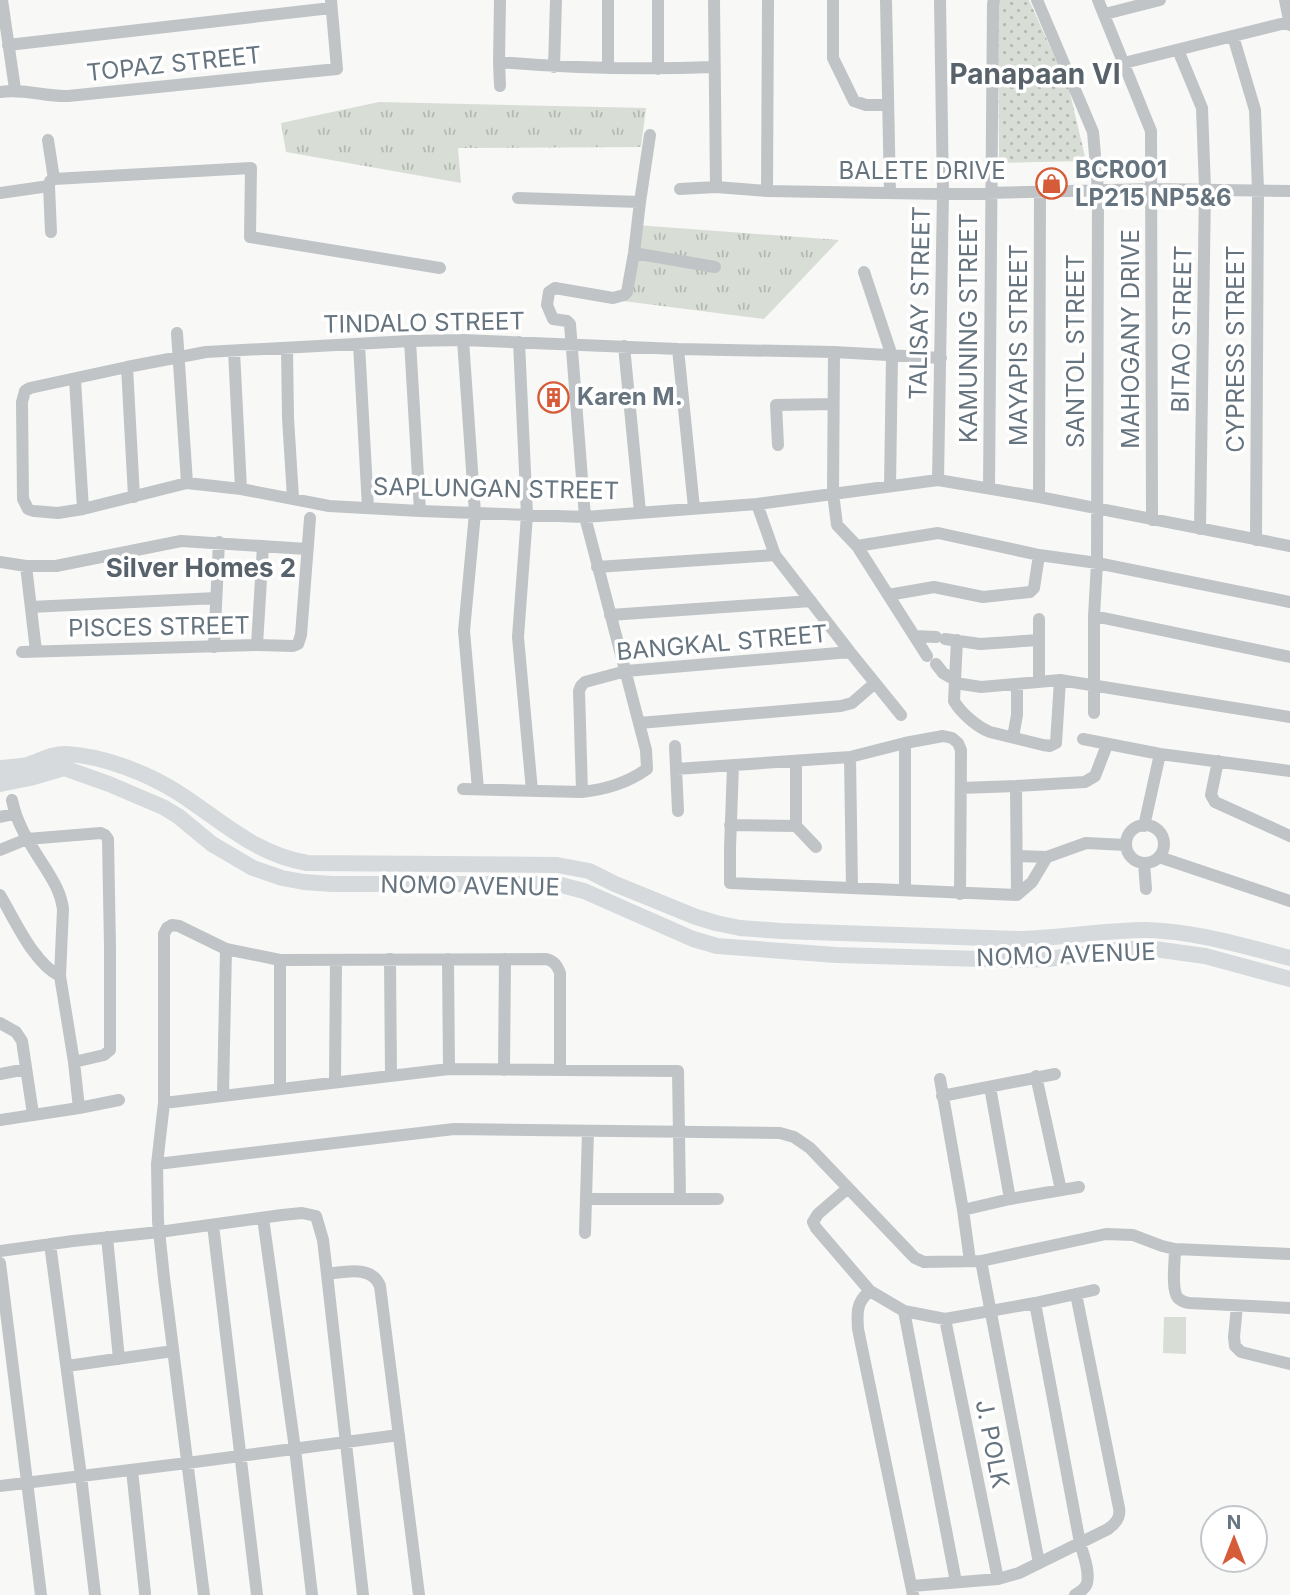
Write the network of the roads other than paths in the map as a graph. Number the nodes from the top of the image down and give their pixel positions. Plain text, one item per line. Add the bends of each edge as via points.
1 (2, 0) edge
2 (500, 0) edge
3 (556, 0) edge
4 (608, 0) edge
5 (658, 0) edge
6 (713, 0) edge
7 (768, 0) edge
8 (833, 0) edge
9 (886, 0) edge
10 (940, 0) edge
11 (995, 0) edge
12 (1037, 0) edge
13 (1098, 0) edge
14 (1160, 0) edge
15 (1285, 0) edge
16 (331, 4) edge
17 (1105, 14) junction
18 (1290, 23) edge
19 (1233, 36) junction
20 (8, 45) junction
21 (1178, 50) junction
22 (499, 62) junction
23 (1124, 63) junction
24 (554, 67) junction
25 (713, 67) junction
26 (608, 68) junction
27 (658, 69) junction
28 (500, 86) dead end
29 (15, 89) junction
30 (0, 92) edge
31 (888, 105) junction
32 (650, 135) dead end
33 (48, 140) dead end
34 (51, 182) junction
35 (716, 187) junction
36 (680, 189) dead end
37 (1152, 189) junction
38 (1205, 189) junction
39 (1098, 190) junction
40 (1258, 190) junction
41 (766, 191) junction
42 (1290, 191) edge
43 (890, 192) junction
44 (1040, 192) junction
45 (0, 193) edge
46 (992, 193) junction
47 (943, 194) junction
48 (518, 198) dead end
49 (640, 202) junction
50 (51, 232) dead end
51 (634, 253) junction
52 (715, 267) dead end
53 (440, 268) dead end
54 (864, 272) dead end
55 (177, 333) dead end
56 (463, 340) junction
57 (410, 341) junction
58 (519, 342) junction
59 (359, 344) junction
60 (571, 344) junction
61 (624, 346) junction
62 (287, 348) junction
63 (678, 349) junction
64 (233, 351) junction
65 (834, 352) junction
66 (892, 356) junction
67 (180, 357) junction
68 (941, 358) junction
69 (127, 367) junction
70 (75, 380) junction
71 (834, 404) junction
72 (778, 445) dead end
73 (938, 480) junction
74 (187, 483) junction
75 (890, 486) junction
76 (989, 488) junction
77 (241, 489) junction
78 (832, 493) junction
79 (134, 497) junction
80 (1040, 497) junction
81 (293, 498) junction
82 (25, 504) joint
83 (757, 504) junction
84 (368, 508) junction
85 (694, 508) junction
86 (83, 509) junction
87 (1096, 509) junction
88 (420, 511) junction
89 (640, 512) junction
90 (475, 513) junction
91 (527, 515) junction
92 (585, 517) junction
93 (310, 518) dead end
94 (1152, 520) junction
95 (1200, 529) junction
96 (1256, 540) junction
97 (219, 542) junction
98 (263, 546) junction
99 (857, 546) junction
100 (1290, 546) edge
101 (307, 549) junction
102 (775, 555) junction
103 (1039, 555) junction
104 (0, 562) edge
105 (1097, 563) junction
106 (26, 566) junction
107 (597, 567) junction
108 (888, 595) junction
109 (216, 597) junction
110 (811, 601) junction
111 (1290, 602) edge
112 (31, 607) junction
113 (610, 615) junction
114 (1094, 616) junction
115 (1038, 619) dead end
116 (914, 636) junction
117 (946, 639) junction
118 (1039, 640) junction
119 (257, 645) junction
120 (214, 646) junction
121 (36, 651) junction
122 (22, 652) dead end
123 (850, 652) junction
124 (1290, 657) edge
125 (626, 671) junction
126 (1060, 680) junction
127 (955, 681) junction
128 (1039, 681) junction
129 (875, 684) junction
130 (1017, 684) junction
131 (1095, 685) junction
132 (1094, 713) dead end
133 (901, 715) dead end
134 (1290, 717) edge
135 (639, 723) junction
136 (1013, 737) junction
137 (1083, 739) dead end
138 (905, 743) junction
139 (1107, 745) junction
140 (675, 746) dead end
141 (1160, 754) junction
142 (850, 757) junction
143 (796, 761) junction
144 (1218, 761) junction
145 (733, 766) junction
146 (0, 768) edge
147 (676, 769) junction
148 (1290, 771) edge
149 (0, 784) edge
150 (1016, 786) junction
151 (961, 788) junction
152 (463, 789) dead end
153 (478, 789) junction
154 (532, 791) junction
155 (582, 792) junction
156 (12, 800) dead end
157 (678, 811) dead end
158 (14, 814) junction
159 (0, 817) edge
160 (730, 825) junction
161 (1144, 825) junction
162 (796, 826) junction
163 (1290, 836) edge
164 (27, 839) junction
165 (1126, 845) junction
166 (816, 847) dead end
167 (0, 850) edge
168 (1017, 856) junction
169 (1047, 857) junction
170 (1159, 857) junction
171 (1144, 863) junction
172 (852, 888) junction
173 (1146, 889) dead end
174 (905, 890) junction
175 (960, 894) junction
176 (0, 895) edge
177 (1017, 895) junction
178 (1290, 901) edge
179 (1147, 930) junction
180 (1147, 948) junction
181 (226, 949) junction
182 (1290, 958) edge
183 (390, 959) junction
184 (448, 959) junction
185 (505, 959) junction
186 (280, 960) junction
187 (336, 960) junction
188 (60, 976) junction
189 (1290, 979) edge
190 (0, 1023) edge
191 (74, 1062) junction
192 (26, 1069) junction
193 (449, 1069) junction
194 (503, 1070) junction
195 (560, 1070) junction
196 (1055, 1073) dead end
197 (0, 1074) edge
198 (391, 1076) junction
199 (1036, 1076) junction
200 (940, 1079) dead end
201 (335, 1081) junction
202 (990, 1087) junction
203 (280, 1088) junction
204 (223, 1096) junction
205 (942, 1096) junction
206 (118, 1100) dead end
207 (164, 1103) junction
208 (79, 1108) junction
209 (33, 1114) junction
210 (0, 1120) edge
211 (588, 1131) junction
212 (679, 1132) junction
213 (158, 1164) junction
214 (1079, 1187) dead end
215 (848, 1188) junction
216 (1061, 1190) junction
217 (680, 1198) junction
218 (586, 1199) junction
219 (718, 1199) dead end
220 (1010, 1199) junction
221 (963, 1210) junction
222 (263, 1218) junction
223 (214, 1225) junction
224 (159, 1232) junction
225 (585, 1233) dead end
226 (107, 1237) junction
227 (50, 1244) junction
228 (1175, 1249) junction
229 (0, 1251) edge
230 (1290, 1254) edge
231 (975, 1261) junction
232 (0, 1262) edge
233 (327, 1274) junction
234 (1094, 1290) dead end
235 (870, 1291) junction
236 (1076, 1294) junction
237 (1035, 1303) junction
238 (1237, 1306) junction
239 (1290, 1308) edge
240 (904, 1311) junction
241 (990, 1311) junction
242 (945, 1319) junction
243 (173, 1351) junction
244 (118, 1359) junction
245 (1290, 1364) edge
246 (66, 1366) junction
247 (399, 1435) junction
248 (346, 1442) junction
249 (295, 1449) junction
250 (240, 1456) junction
251 (187, 1463) junction
252 (132, 1470) junction
253 (81, 1476) junction
254 (28, 1482) junction
255 (0, 1486) edge
256 (1080, 1543) junction
257 (1039, 1563) junction
258 (998, 1579) junction
259 (956, 1582) junction
260 (913, 1591) edge
261 (145, 1593) edge
262 (41, 1595) edge
263 (95, 1595) edge
264 (204, 1595) edge
265 (257, 1595) edge
266 (312, 1595) edge
267 (363, 1595) edge
268 (419, 1595) edge
269 (1075, 1595) edge

1 - 20 street
2 - 22 street
3 - 24 street
4 - 26 street
5 - 27 street
6 - 25 street
7 - 41 street
8 - 31 street via 833,58 853,101
9 - 31 street
10 - 47 street, TALISAY STREET
11 - 46 street, KAMUNING STREET
12 - 39 street, SANTOL STREET via 1093,132
13 - 17 street, MAHOGANY DRIVE
14 - 17 street
15 - 18 street
16 - 20 street
16 - 29 street, TOPAZ STREET via 337,69 68,96
17 - 23 street, MAHOGANY DRIVE
18 - 19 street
19 - 21 street
19 - 40 street, CYPRESS STREET via 1255,110
20 - 29 street
21 - 23 street
21 - 38 street, BITAO STREET via 1202,108
22 - 24 street
22 - 28 street
23 - 37 street, MAHOGANY DRIVE via 1151,131
24 - 26 street
25 - 27 street
25 - 35 street
26 - 27 street
29 - 30 street
31 - 43 street
32 - 49 street
33 - 34 street
34 - 45 street
34 - 50 street
34 - 53 street via 251,168 250,237
35 - 36 street, BALETE DRIVE
35 - 41 street, BALETE DRIVE
37 - 38 street, BALETE DRIVE
37 - 39 street, BALETE DRIVE
37 - 94 street, MAHOGANY DRIVE
38 - 40 street, BALETE DRIVE
38 - 95 street, BITAO STREET
39 - 44 street, BALETE DRIVE
39 - 87 street, SANTOL STREET
40 - 42 street, BALETE DRIVE
40 - 96 street, CYPRESS STREET
41 - 43 street, BALETE DRIVE
43 - 47 street, BALETE DRIVE
44 - 46 street, BALETE DRIVE
44 - 80 street, MAYAPIS STREET
46 - 47 street, BALETE DRIVE
46 - 76 street, KAMUNING STREET
47 - 68 street, TALISAY STREET
48 - 49 street
49 - 51 street
51 - 52 street
51 - 60 street via 624,295 613,298 555,288 549,292 553,319 570,324
54 - 66 street
55 - 67 street
56 - 57 street, TINDALO STREET
56 - 58 street, TINDALO STREET
56 - 90 street
57 - 59 street, TINDALO STREET
57 - 88 street
58 - 60 street, TINDALO STREET
58 - 91 street
59 - 62 street, TINDALO STREET
59 - 84 street
60 - 61 street, TINDALO STREET
60 - 92 street
61 - 63 street, TINDALO STREET
61 - 89 street
62 - 64 street, TINDALO STREET
62 - 81 street
63 - 65 street, TINDALO STREET
63 - 85 street
64 - 67 street, TINDALO STREET
64 - 77 street
65 - 66 street, TINDALO STREET
65 - 71 street
66 - 68 street, TINDALO STREET
66 - 75 street
67 - 69 street, TINDALO STREET
67 - 74 street
68 - 73 street, TALISAY STREET
69 - 70 street, TINDALO STREET
69 - 79 street
70 - 82 street, TINDALO STREET via 25,391
70 - 86 street
71 - 72 street via 776,405
71 - 78 street
73 - 75 street, SAPLUNGAN STREET
73 - 76 street, SAPLUNGAN STREET
74 - 77 street, SAPLUNGAN STREET
74 - 79 street, SAPLUNGAN STREET
75 - 78 street, SAPLUNGAN STREET
76 - 80 street, SAPLUNGAN STREET
77 - 81 street, SAPLUNGAN STREET
78 - 83 street, SAPLUNGAN STREET
78 - 99 street via 837,525
79 - 86 street, SAPLUNGAN STREET
80 - 87 street, SAPLUNGAN STREET
81 - 84 street, SAPLUNGAN STREET
82 - 86 street, SAPLUNGAN STREET via 34,511
83 - 85 street, SAPLUNGAN STREET
83 - 102 street
84 - 88 street, SAPLUNGAN STREET
85 - 89 street, SAPLUNGAN STREET
87 - 94 street, SAPLUNGAN STREET
87 - 105 street, SANTOL STREET
88 - 90 street, SAPLUNGAN STREET
89 - 92 street, SAPLUNGAN STREET
90 - 91 street, SAPLUNGAN STREET
90 - 153 street via 464,631
91 - 92 street, SAPLUNGAN STREET
91 - 154 street via 518,637
92 - 107 street
93 - 101 street
94 - 95 street, SAPLUNGAN STREET
95 - 96 street, SAPLUNGAN STREET
96 - 100 street, SAPLUNGAN STREET
97 - 98 street
97 - 106 street via 181,541 56,566
97 - 109 street
98 - 101 street
98 - 119 street
99 - 103 street via 938,533
99 - 108 street
101 - 119 street, PISCES STREET via 298,644
102 - 107 street
102 - 110 street
103 - 105 street
103 - 108 street via 1030,592 983,597 934,587
104 - 106 street
105 - 111 street
105 - 114 street, SANTOL STREET
106 - 112 street
107 - 113 street
108 - 116 street
109 - 112 street
109 - 120 street
110 - 113 street
110 - 123 street
112 - 121 street
113 - 125 street
114 - 124 street
114 - 131 street, SANTOL STREET
115 - 118 street
116 - 117 street
116 - 127 street via 931,660
117 - 118 street via 980,644
117 - 127 street
118 - 128 street
119 - 120 street, PISCES STREET
120 - 121 street, PISCES STREET
121 - 122 street, PISCES STREET
123 - 125 street, BANGKAL STREET
123 - 129 street
125 - 135 street
125 - 155 street, BANGKAL STREET via 591,679 579,691
126 - 128 street
126 - 131 street
126 - 136 street via 1056,743 1050,746
127 - 130 street via 981,687
127 - 136 street via 958,707 982,730
128 - 130 street
129 - 133 street
129 - 135 street via 841,706
130 - 136 street
131 - 132 street, SANTOL STREET
131 - 134 street
135 - 155 street via 647,769 618,785
137 - 139 street
138 - 142 street
138 - 151 street via 952,738 961,750
138 - 174 street
139 - 141 street
139 - 150 street via 1095,776 1085,782
140 - 147 street
141 - 144 street
141 - 161 street
142 - 143 street
142 - 172 street
143 - 145 street
143 - 162 street
144 - 148 street
144 - 163 street via 1211,795 1215,802
145 - 147 street
145 - 160 street
146 - 179 main road, NOMO AVENUE via 65,753 114,763 164,785 245,840 288,860 557,865 589,871 696,917 740,928 1021,939
147 - 157 street
149 - 180 main road, NOMO AVENUE via 64,768 163,807 234,858 282,878 332,884 556,884 584,891 717,946 836,956 1020,960
150 - 151 street
150 - 168 street
151 - 175 street
152 - 153 street
153 - 154 street
154 - 155 street
156 - 158 street
158 - 159 street
158 - 164 street
160 - 162 street
160 - 172 street via 730,883
161 - 165 street via 1133,830
161 - 170 street via 1160,834 1164,845
162 - 166 street
164 - 167 street
164 - 188 street via 62,898
164 - 191 street via 101,833 108,839 110,1050
165 - 169 street via 1086,843
165 - 171 street via 1133,859
168 - 169 street
168 - 177 street
169 - 177 street via 1032,882
170 - 171 street
170 - 178 street
171 - 173 street
172 - 174 street
174 - 175 street
175 - 177 street
176 - 188 street via 39,960
179 - 180 main road
179 - 182 main road, NOMO AVENUE via 1210,938
180 - 189 main road, NOMO AVENUE via 1205,956
181 - 186 street
181 - 204 street
181 - 207 street via 179,926 172,925 164,934
183 - 184 street
183 - 187 street
183 - 198 street
184 - 185 street
184 - 193 street
185 - 194 street
185 - 195 street via 546,959 558,967
186 - 187 street
186 - 203 street
187 - 201 street
188 - 191 street
190 - 192 street via 22,1041
191 - 208 street
192 - 197 street
192 - 209 street
193 - 194 street
193 - 198 street
194 - 195 street
195 - 212 street via 678,1071
196 - 199 street
198 - 201 street
199 - 202 street
199 - 216 street
200 - 205 street
201 - 203 street
202 - 205 street
202 - 220 street
203 - 204 street
204 - 207 street
205 - 221 street
206 - 208 street
207 - 213 street
208 - 209 street
209 - 210 street
211 - 212 street
211 - 213 street via 454,1129
211 - 218 street
212 - 215 street via 794,1137
212 - 217 street
213 - 224 street
214 - 216 street
215 - 231 street via 915,1258 924,1262
215 - 235 street via 813,1222
216 - 220 street
217 - 218 street
217 - 219 street
218 - 225 street
220 - 221 street
221 - 231 street
222 - 223 street
222 - 233 street via 302,1213 316,1216
222 - 249 street
223 - 224 street
223 - 250 street
224 - 226 street
224 - 243 street
226 - 227 street
226 - 244 street
227 - 229 street
227 - 246 street
228 - 230 street
228 - 231 street via 1133,1235 1107,1234
228 - 238 street via 1176,1296 1181,1301
231 - 241 street
232 - 254 street
233 - 247 street via 362,1271 378,1279
233 - 248 street
234 - 236 street
235 - 240 street
235 - 260 street via 857,1308 858,1329
236 - 237 street
236 - 256 street via 1120,1514 1108,1529
237 - 241 street
237 - 256 street
238 - 239 street
238 - 245 street via 1235,1346 1241,1352
240 - 242 street
240 - 259 street
241 - 242 street
241 - 257 street
242 - 258 street, J. POLK
243 - 244 street
243 - 251 street
244 - 246 street
246 - 253 street
247 - 248 street
247 - 268 street
248 - 249 street
248 - 267 street
249 - 250 street
249 - 266 street
250 - 251 street
250 - 265 street
251 - 252 street
251 - 264 street
252 - 253 street
252 - 261 street
253 - 254 street
253 - 263 street
254 - 255 street
254 - 262 street
256 - 257 street
256 - 269 street via 1087,1582
257 - 258 street
258 - 259 street
259 - 260 street

